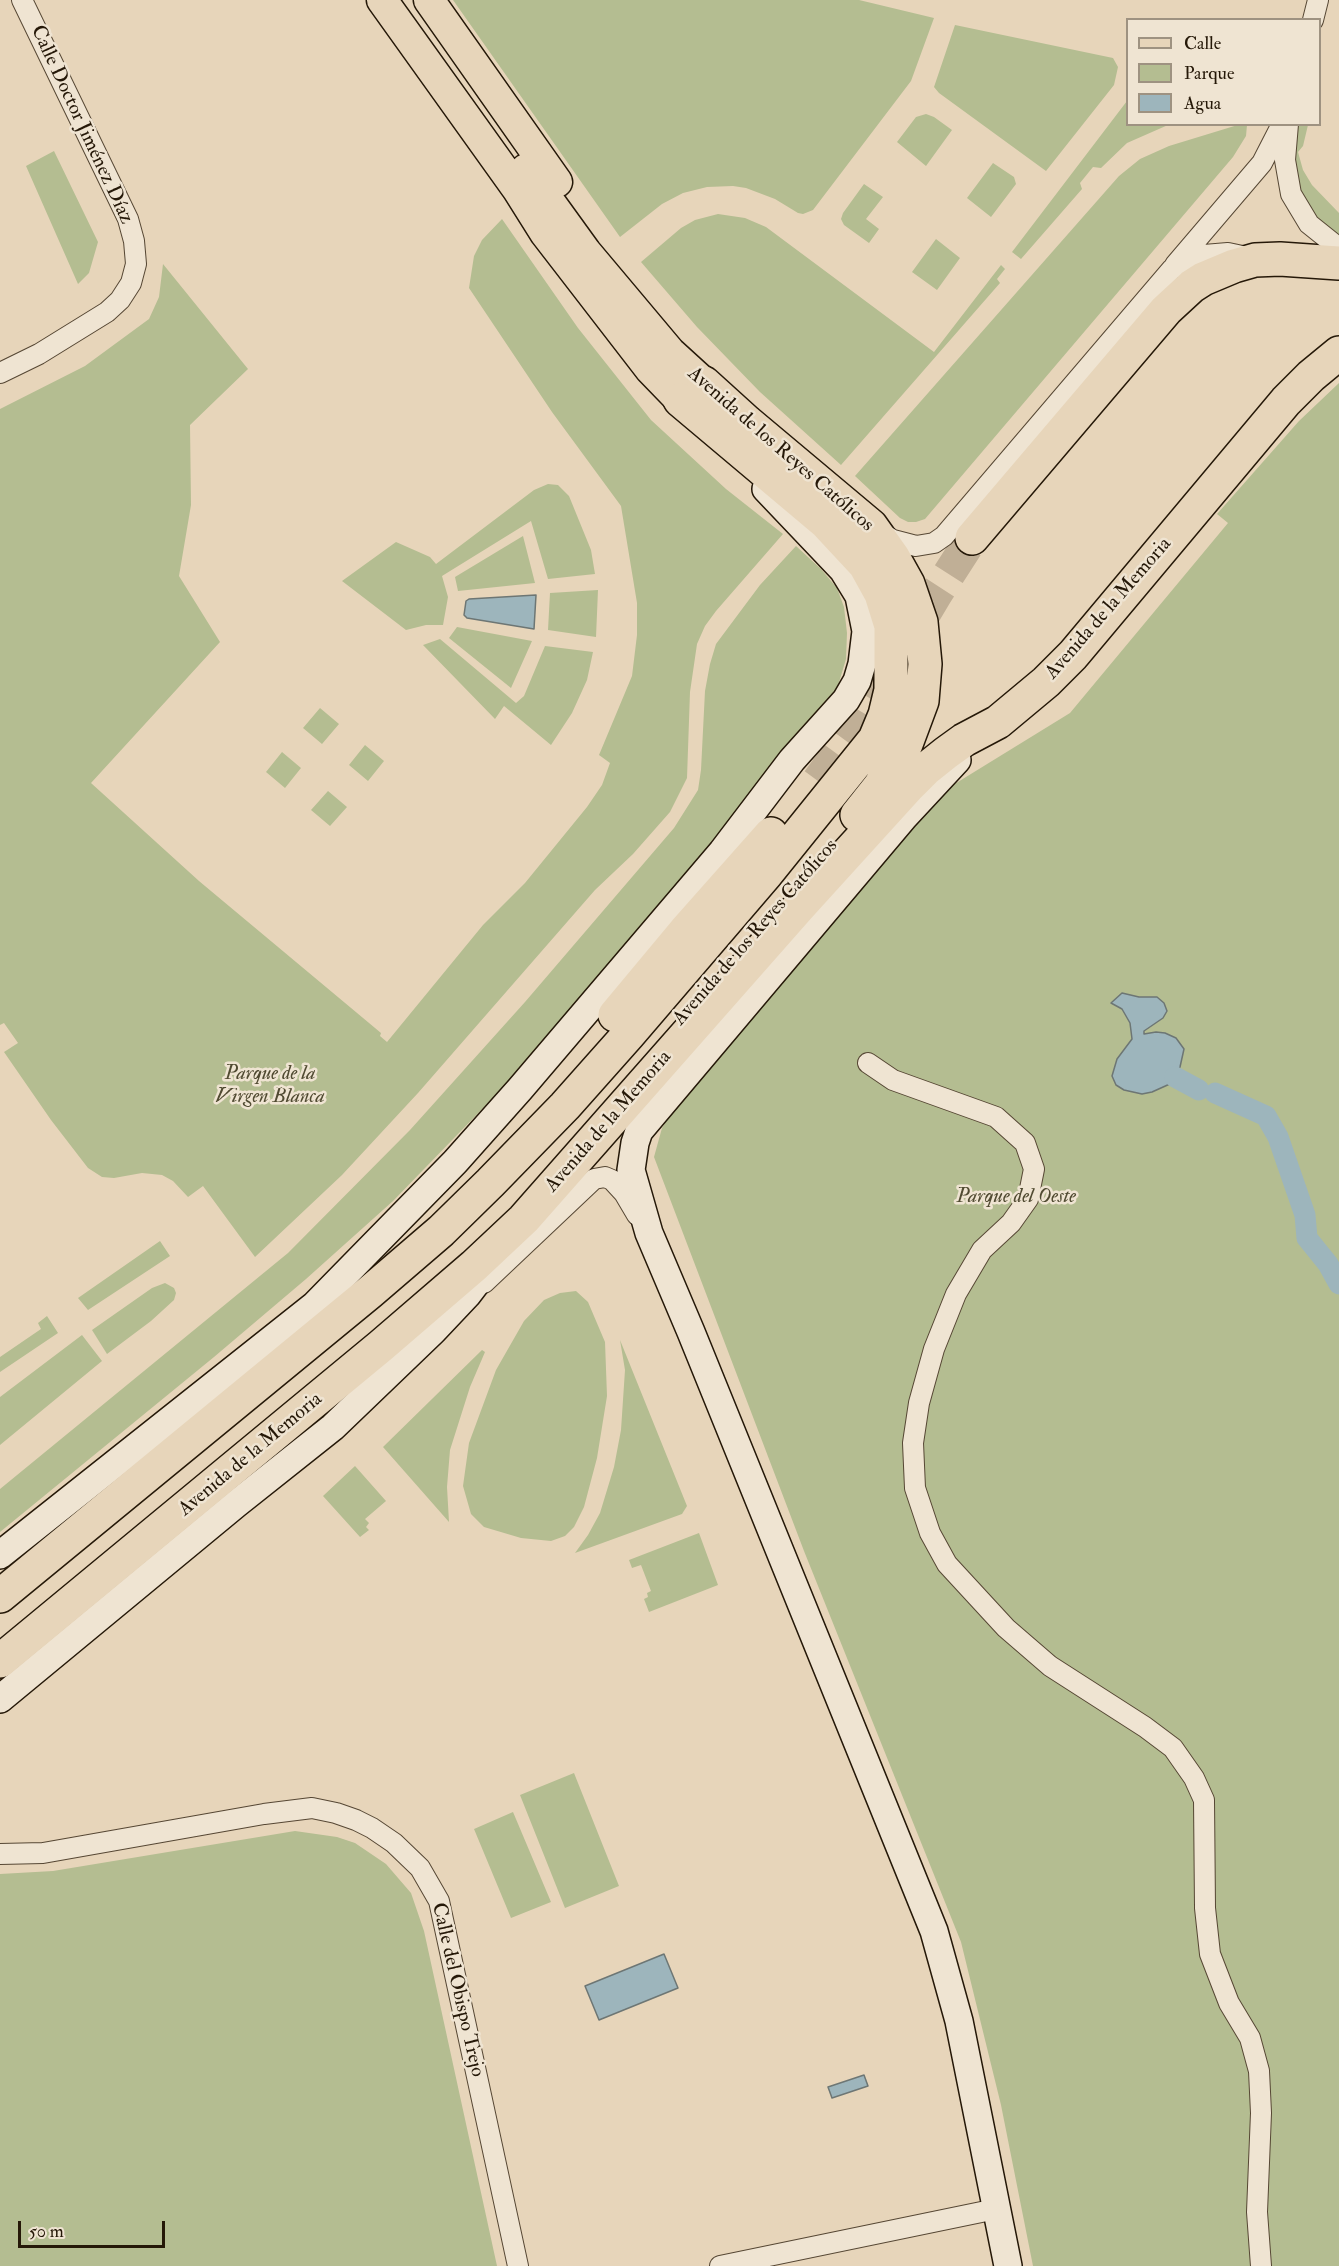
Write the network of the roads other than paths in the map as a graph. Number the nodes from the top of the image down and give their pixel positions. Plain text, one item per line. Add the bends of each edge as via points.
1 (22, 0) edge
2 (361, 0) edge
3 (382, 0) edge
4 (407, 0) edge
5 (429, 0) edge
6 (1318, 0) edge
7 (1314, 18) edge
8 (1281, 126) edge
9 (1288, 126) edge
10 (545, 233) junction
11 (1339, 248) edge
12 (1255, 260) junction
13 (1339, 263) edge
14 (1172, 269) junction
15 (1339, 353) edge
16 (6, 370) edge
17 (692, 392) junction
18 (871, 526) junction
19 (972, 538) tunnel mouth
20 (998, 722) junction
21 (818, 781) tunnel mouth
22 (868, 1063) dead end
23 (605, 1126) junction
24 (426, 1219) junction
25 (524, 1219) junction
26 (649, 1233) junction
27 (467, 1294) junction
28 (312, 1308) junction
29 (306, 1347) junction
30 (0, 1555) edge
31 (0, 1596) edge
32 (0, 1661) edge
33 (0, 1699) edge
34 (0, 1854) edge
35 (996, 2209) junction
36 (518, 2266) edge
37 (720, 2266) edge
38 (1008, 2266) edge
39 (1261, 2266) edge

1 - 16 street, Calle Doctor Jiménez Díaz via 128,219 136,264 131,283 107,312
2 - 10 main road via 501,196
3 - 10 main road, Avenida de los Reyes Católicos
4 - 17 main road, Avenida de los Reyes Católicos via 586,252 670,352
5 - 17 main road via 614,262
6 - 7 street
8 - 14 street via 1262,163
9 - 11 street via 1284,160 1292,194 1309,224
10 - 17 main road, Avenida de los Reyes Católicos via 651,369
12 - 13 highway
12 - 14 street via 1228,253 1204,255
12 - 19 highway via 1203,279 1166,310
14 - 18 street via 944,536 934,543 916,546 893,540
15 - 20 highway, Avenida de la Memoria via 1286,401 1073,655
17 - 18 highway, Avenida de los Reyes Católicos via 747,422
17 - 28 main road via 700,424 843,570 859,596 866,631 857,681 846,700 792,760 722,852 520,1089 455,1162
17 - 29 highway, Avenida de los Reyes Católicos via 865,565 891,626 891,690 876,739 767,873 548,1123 441,1231
18 - 23 highway, Avenida de los Reyes Católicos via 908,584 921,621 925,664 922,701 906,744 854,819 635,1076
20 - 23 highway, Avenida de la Memoria via 964,740 918,777
20 - 26 main road via 969,747 904,817 639,1131 632,1170
21 - 24 highway via 684,931 528,1116
22 - 39 street via 893,1080 996,1117 1025,1143 1034,1169 1028,1199 1011,1223 982,1250 956,1294 934,1349 913,1443 915,1488 930,1533 947,1564 1006,1628 1050,1666 1173,1749 1201,1793 1210,1954 1229,2002 1250,2038 1259,2071 1257,2212
23 - 25 highway, Avenida de la Memoria
24 - 28 main road
24 - 29 highway
25 - 27 main road, Avenida de la Memoria
25 - 32 highway, Avenida de la Memoria via 363,1362
26 - 27 street, Avenida de la Memoria via 618,1185 605,1177 594,1179 518,1252
26 - 35 main road via 933,1931 959,2021
27 - 33 main road, Avenida de la Memoria via 333,1427
28 - 30 main road
29 - 31 highway
34 - 36 street, Calle del Obispo Trejo via 43,1853 312,1808 356,1820 394,1843 420,1868 439,1901
35 - 37 street
35 - 38 main road

